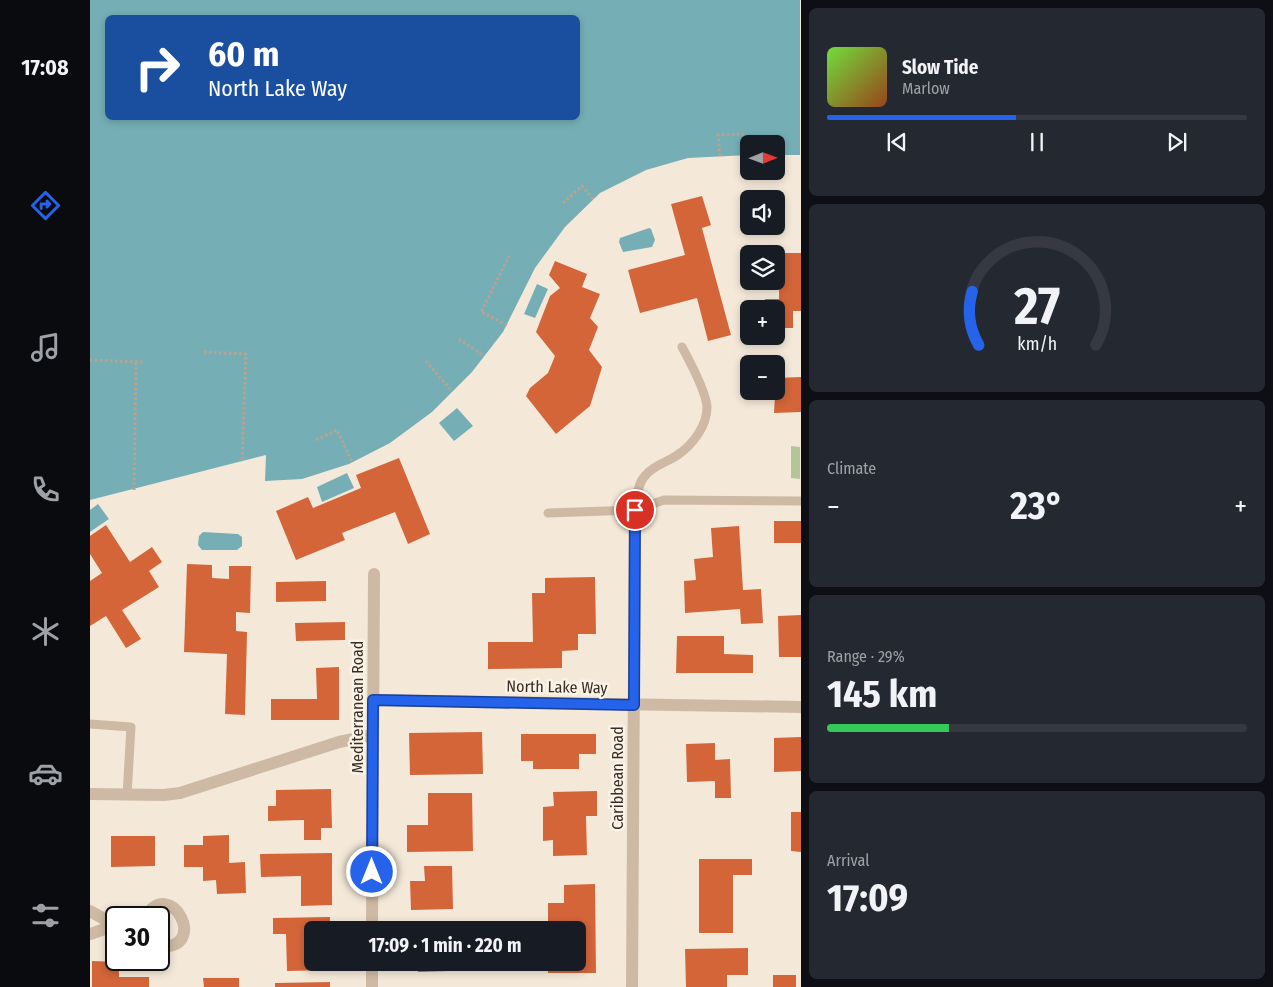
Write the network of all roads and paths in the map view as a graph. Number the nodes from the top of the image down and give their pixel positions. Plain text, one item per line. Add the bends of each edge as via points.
1 (746, 134) dead end
2 (720, 156) dead end
3 (594, 200) dead end
4 (562, 203) dead end
5 (509, 256) dead end
6 (507, 325) dead end
7 (459, 339) dead end
8 (682, 347) dead end
9 (204, 352) dead end
10 (484, 356) dead end
11 (90, 360) edge
12 (426, 361) dead end
13 (136, 362) junction
14 (143, 362) dead end
15 (452, 391) dead end
16 (316, 440) dead end
17 (242, 462) dead end
18 (352, 462) dead end
19 (134, 490) dead end
20 (800, 501) edge
21 (635, 510) junction
22 (548, 514) dead end
23 (374, 574) dead end
24 (373, 700) junction
25 (634, 705) junction
26 (800, 707) edge
27 (90, 724) edge
28 (373, 735) junction
29 (90, 794) edge
30 (127, 795) junction
31 (170, 907) edge
32 (90, 911) edge
33 (105, 919) edge
34 (372, 921) edge
35 (105, 929) edge
36 (90, 934) edge
37 (170, 945) edge
38 (371, 971) edge
39 (370, 987) edge
40 (632, 987) edge

1 - 2 path via 718,135
3 - 4 path via 582,186
5 - 6 path via 481,312
7 - 10 path
8 - 21 lane via 707,406 704,421 696,441 644,476
9 - 17 path via 246,354
11 - 13 path
12 - 15 path
13 - 14 path
13 - 19 path
16 - 18 path via 337,430
20 - 21 lane via 664,500
21 - 22 lane
21 - 25 street, Caribbean Road
23 - 24 street, Mediterranean Road
24 - 25 street, North Lake Way
24 - 28 street, Mediterranean Road
25 - 26 street, North Lake Way
25 - 40 street, Caribbean Road
27 - 30 lane via 131,728
28 - 30 street via 339,742 180,793
28 - 34 street, Mediterranean Road
29 - 30 street
31 - 37 street via 182,916 184,929 178,941
32 - 33 street
35 - 36 street
38 - 39 street

